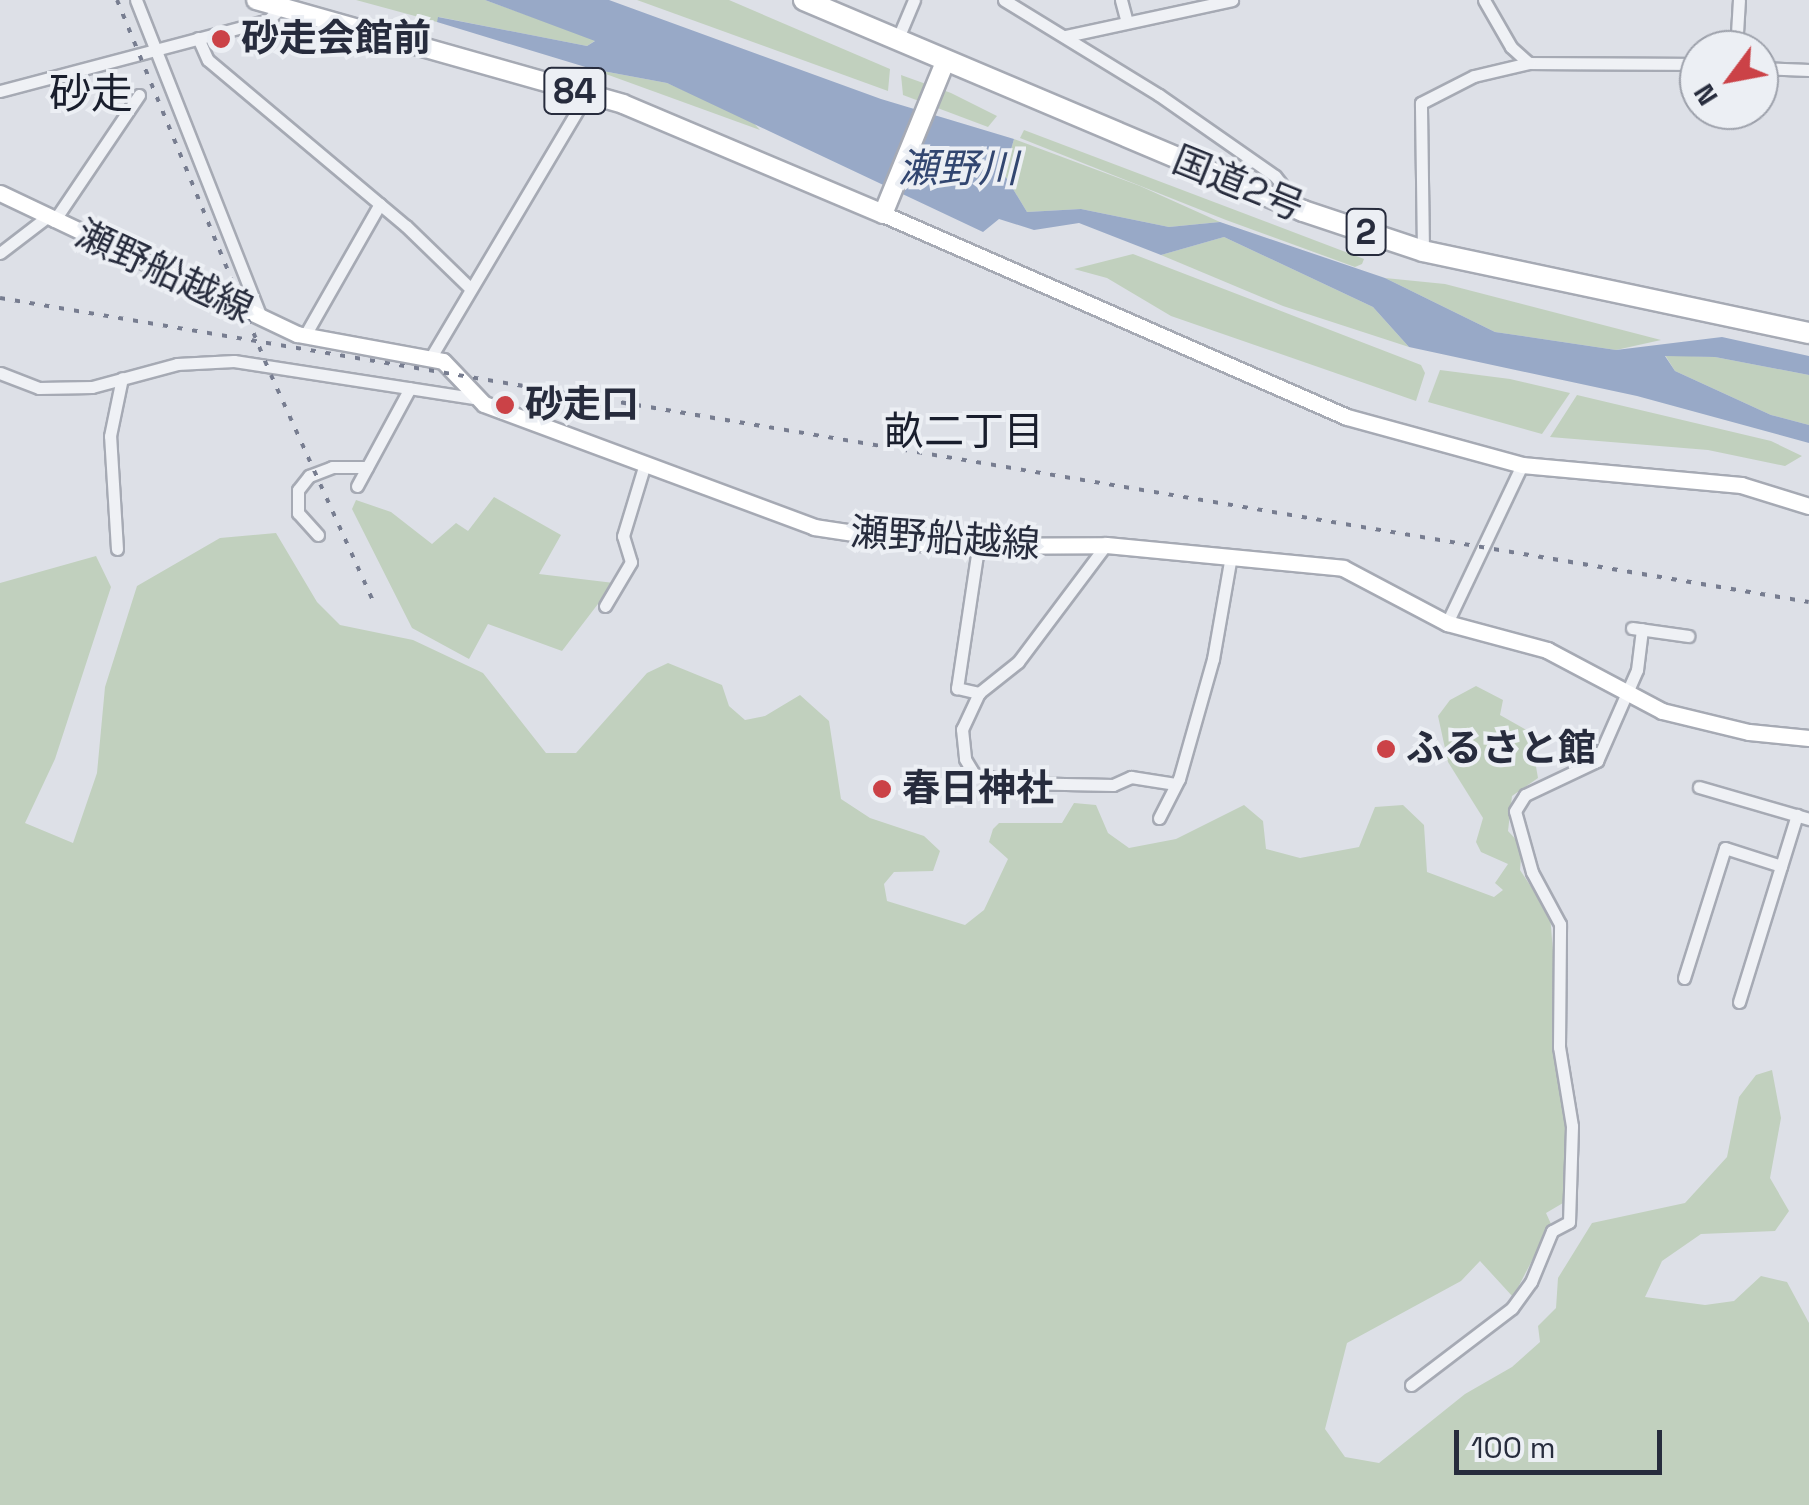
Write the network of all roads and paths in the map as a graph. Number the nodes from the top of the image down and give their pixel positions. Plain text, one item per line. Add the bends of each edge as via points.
1 (136, 0) edge
2 (256, 0) edge
3 (804, 0) edge
4 (914, 0) edge
5 (1004, 0) edge
6 (1121, 0) edge
7 (1232, 0) edge
8 (1484, 0) edge
9 (1739, 0) edge
10 (280, 8) junction
11 (1127, 22) junction
12 (1737, 30) edge
13 (1066, 36) junction
14 (198, 38) junction
15 (898, 38) junction
16 (154, 50) junction
17 (946, 60) junction
18 (1528, 63) junction
19 (1679, 64) edge
20 (1779, 69) edge
21 (1809, 70) edge
22 (0, 92) edge
23 (587, 94) junction
24 (139, 95) dead end
25 (0, 194) edge
26 (380, 204) junction
27 (885, 209) junction
28 (1302, 211) junction
29 (50, 219) junction
30 (1423, 251) junction
31 (0, 253) edge
32 (470, 288) junction
33 (261, 317) junction
34 (1809, 332) edge
35 (304, 337) junction
36 (431, 356) junction
37 (0, 373) edge
38 (122, 378) junction
39 (410, 388) junction
40 (472, 398) junction
41 (1522, 465) junction
42 (367, 466) junction
43 (644, 467) junction
44 (357, 486) dead end
45 (1809, 506) edge
46 (318, 536) dead end
47 (1106, 546) junction
48 (978, 548) junction
49 (117, 549) dead end
50 (1231, 556) junction
51 (605, 606) dead end
52 (1447, 624) junction
53 (1688, 636) dead end
54 (1625, 692) junction
55 (979, 694) junction
56 (1809, 738) edge
57 (1175, 784) junction
58 (1699, 787) dead end
59 (1803, 817) edge
60 (1160, 818) dead end
61 (1781, 866) junction
62 (1684, 978) dead end
63 (1738, 1002) dead end
64 (1412, 1385) dead end

1 - 16 street
2 - 10 main road, 84
3 - 15 highway, 国道2号 / 2
4 - 15 street
5 - 13 street
6 - 11 street
7 - 11 street
8 - 18 street via 1510,48
9 - 12 street
10 - 14 street via 268,20
10 - 23 main road, 84
11 - 13 street
13 - 28 street via 1275,176
14 - 16 street
14 - 26 street via 208,60
15 - 17 highway, 国道2号 / 2
16 - 22 street
16 - 33 street
17 - 27 main road
17 - 28 highway, 国道2号 / 2
18 - 19 street
18 - 30 street via 1474,76 1421,103
20 - 21 street
23 - 27 main road, 84
23 - 32 street
24 - 29 street
25 - 29 main road, 瀬野船越線
26 - 32 street
26 - 35 street
27 - 41 main road via 1286,395
28 - 30 highway, 国道2号 / 2
29 - 31 street
29 - 33 main road, 瀬野船越線
30 - 34 highway, 国道2号 / 2
32 - 36 street
33 - 35 main road, 瀬野船越線
35 - 36 main road, 瀬野船越線
36 - 40 main road, 瀬野船越線 via 444,360
37 - 38 street via 38,388 92,387
38 - 39 street via 176,364 234,361
38 - 49 street via 110,436
39 - 40 street
39 - 42 street
40 - 43 main road, 瀬野船越線
41 - 45 main road via 1741,485
41 - 52 street
42 - 44 street
42 - 46 street via 309,476 298,490 298,513
43 - 48 main road, 瀬野船越線 via 814,527
43 - 51 street via 622,536 631,562
47 - 48 main road, 瀬野船越線
47 - 50 main road, 瀬野船越線
47 - 55 street via 1018,662
48 - 55 street via 958,688
50 - 52 main road, 瀬野船越線 via 1363,573
50 - 57 street via 1214,659
52 - 54 main road, 瀬野船越線 via 1547,650
53 - 54 street via 1637,628 1637,670
54 - 56 main road, 瀬野船越線 via 1678,716
54 - 64 street via 1592,768 1526,795 1515,811 1532,872 1560,924 1559,1047 1572,1126 1569,1222 1552,1231 1512,1308
55 - 57 street via 962,729 964,759 974,774 1018,783 1113,785 1131,777
57 - 60 street
58 - 59 street
59 - 61 street
61 - 62 street via 1725,848
61 - 63 street

